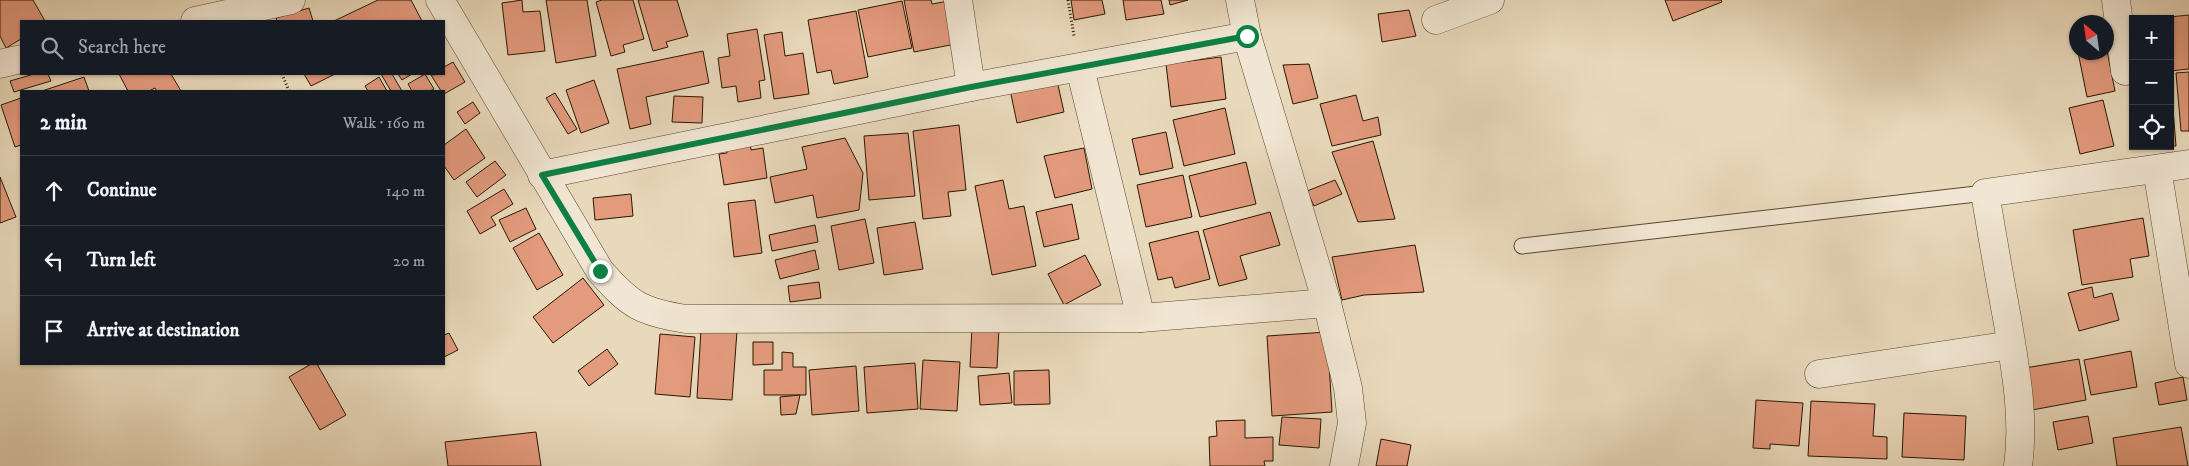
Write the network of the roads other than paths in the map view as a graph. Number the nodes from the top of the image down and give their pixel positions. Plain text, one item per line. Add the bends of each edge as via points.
1 (291, 0) edge
2 (440, 0) edge
3 (958, 0) edge
4 (1240, 0) edge
5 (1490, 0) edge
6 (2123, 1) edge
7 (200, 20) edge
8 (1436, 20) dead end
9 (1247, 36) junction
10 (20, 59) edge
11 (0, 64) edge
12 (1080, 68) junction
13 (2125, 70) dead end
14 (971, 87) junction
15 (2189, 164) edge
16 (2157, 169) junction
17 (542, 175) junction
18 (1985, 193) junction
19 (1522, 246) dead end
20 (1327, 304) junction
21 (1141, 318) junction
22 (2012, 345) junction
23 (2189, 364) edge
24 (1819, 374) dead end
25 (1344, 466) edge
26 (2018, 466) edge

1 - 7 street
2 - 17 street
3 - 14 street
4 - 9 street
5 - 8 street
6 - 13 street
9 - 12 street
9 - 20 street
10 - 11 street
12 - 14 street
12 - 21 street
14 - 17 street
15 - 16 street
16 - 18 street
16 - 23 street
17 - 21 street via 600,271 639,308 659,315 686,319
18 - 19 lane
18 - 22 street
20 - 21 street
20 - 25 street via 1348,388 1352,423
22 - 24 street
22 - 26 street via 2020,412

